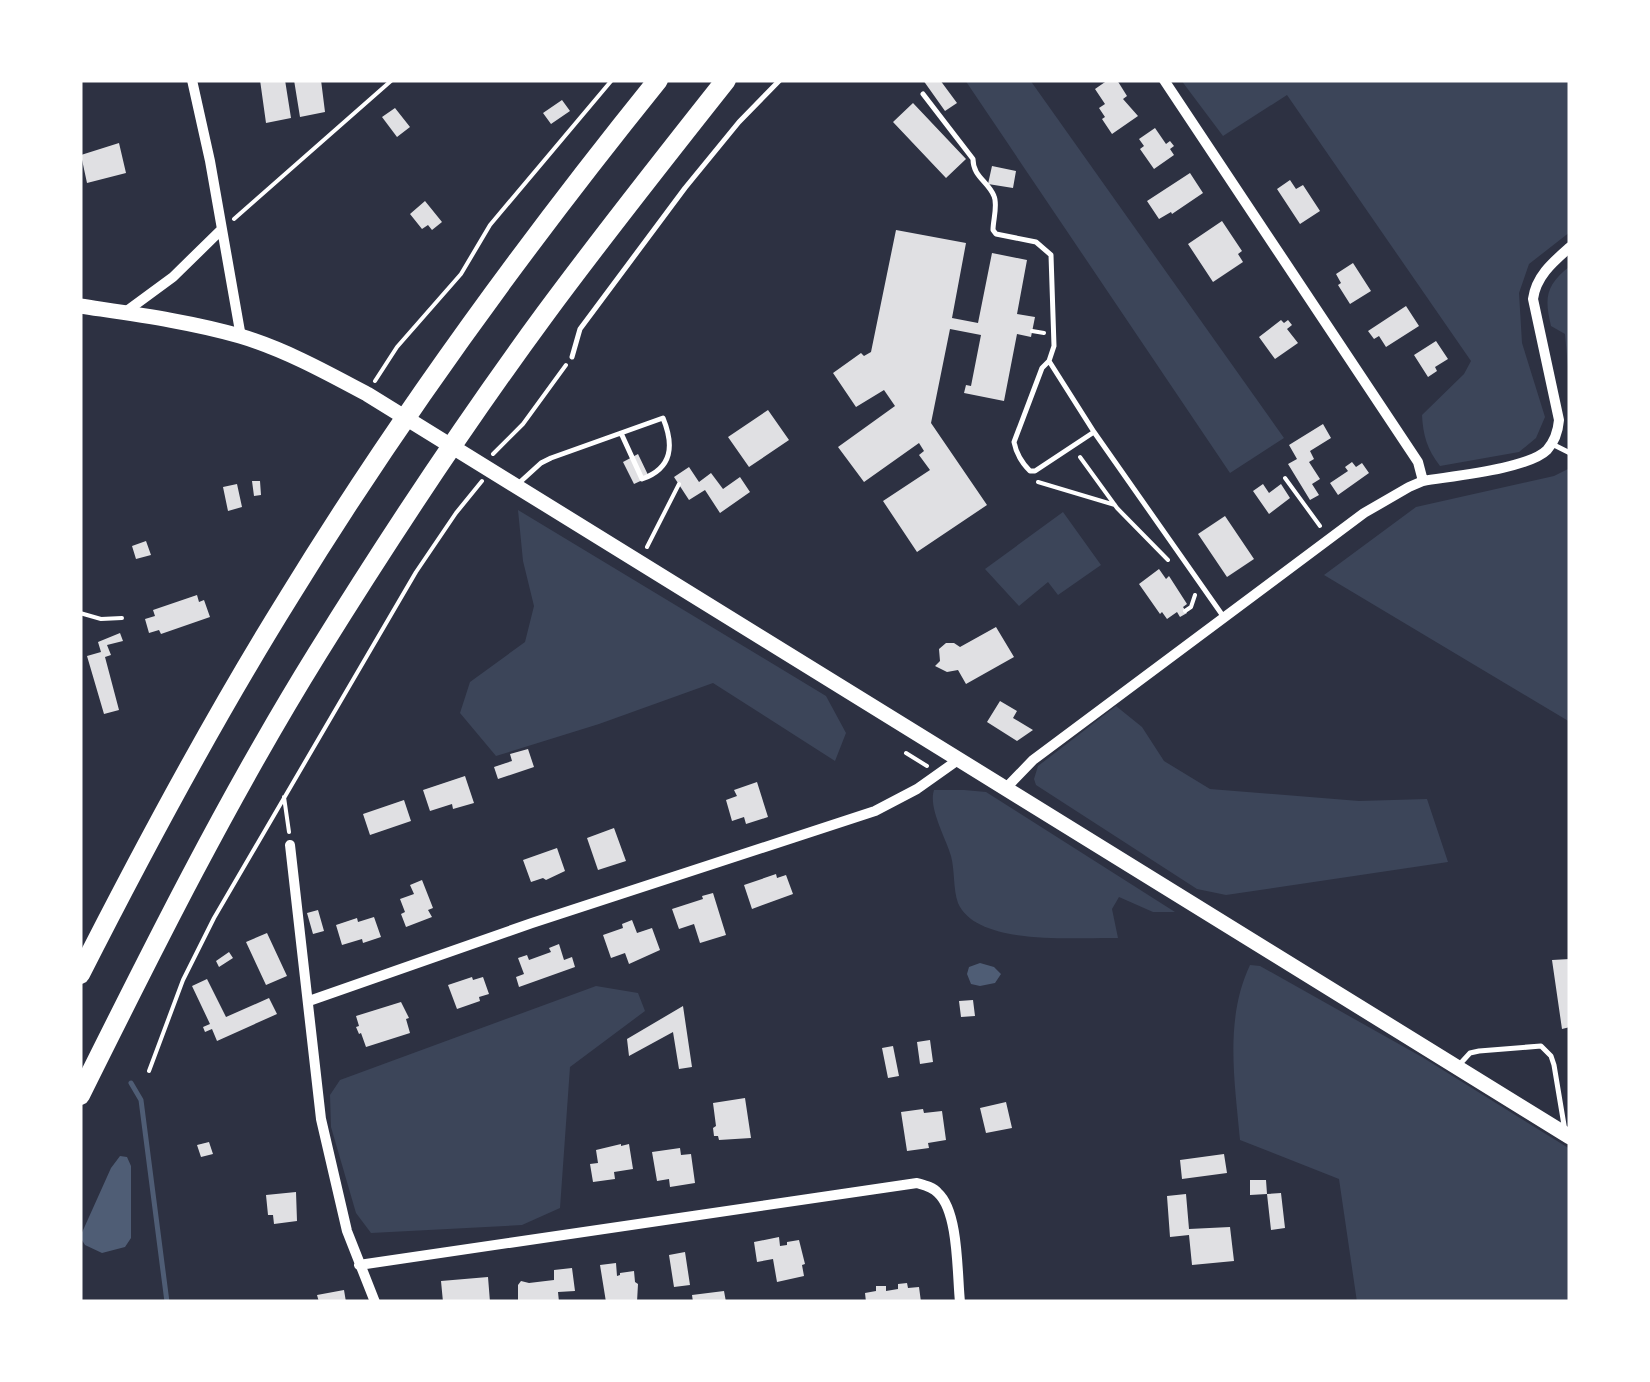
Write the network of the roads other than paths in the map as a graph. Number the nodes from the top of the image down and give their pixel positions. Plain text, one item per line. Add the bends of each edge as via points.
1 (192, 80) edge
2 (658, 80) edge
3 (726, 80) edge
4 (780, 80) edge
5 (1164, 80) edge
6 (923, 94) dead end
7 (222, 229) junction
8 (1570, 247) edge
9 (80, 306) edge
10 (124, 313) junction
11 (241, 336) junction
12 (572, 357) road end
13 (1049, 362) junction
14 (1094, 432) junction
15 (621, 433) junction
16 (1552, 444) junction
17 (1570, 453) edge
18 (1424, 482) junction
19 (517, 486) junction
20 (1224, 619) junction
21 (958, 760) junction
22 (1004, 789) junction
23 (290, 844) road end
24 (80, 974) edge
25 (309, 1001) junction
26 (1456, 1067) junction
27 (80, 1096) edge
28 (1568, 1136) edge
29 (359, 1265) junction
30 (375, 1302) edge
31 (960, 1302) edge

1 - 7 street
2 - 24 highway via 496,289 365,478 216,719
3 - 27 highway via 621,213 412,505 259,754
4 - 12 lane via 685,188 580,329
5 - 18 street via 1418,462
6 - 13 lane via 994,195 996,234 1036,242 1051,255
7 - 10 street
7 - 11 street
8 - 16 street via 1534,287 1558,420
9 - 10 main road
10 - 11 main road
11 - 19 main road via 366,394
13 - 14 lane
13 - 14 lane via 1014,442 1026,467 1035,471
14 - 20 lane
15 - 15 lane via 663,418 671,438 662,468 642,480
15 - 19 lane via 541,463
16 - 17 lane
16 - 18 street via 1520,464
18 - 20 street via 1364,513
19 - 21 main road
20 - 22 street via 1033,760
21 - 22 main road
21 - 25 street via 874,812
22 - 26 main road
23 - 25 street
25 - 29 street via 322,1119
26 - 28 main road
26 - 28 lane via 1470,1053 1541,1046 1554,1065
29 - 30 street
29 - 31 street via 910,1183 935,1190 946,1203

